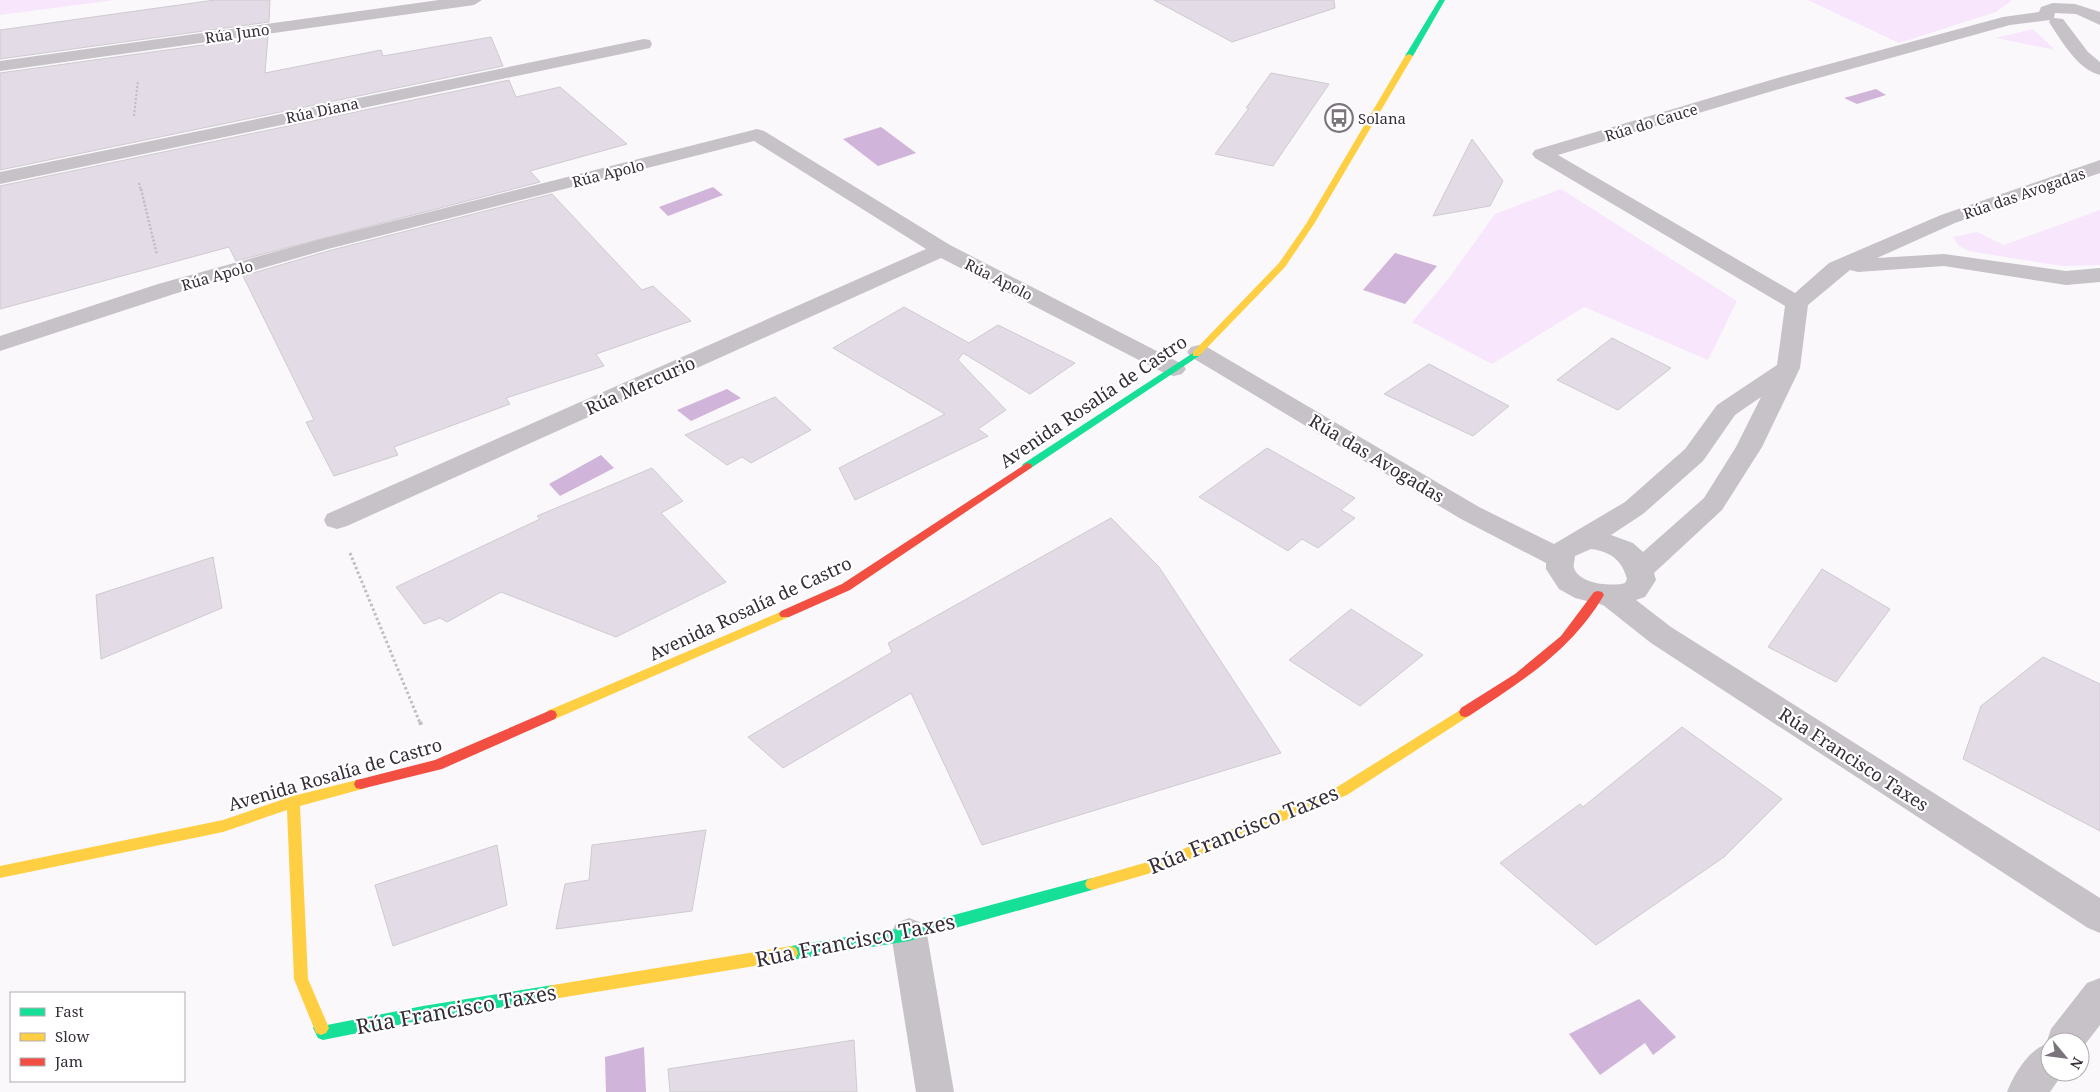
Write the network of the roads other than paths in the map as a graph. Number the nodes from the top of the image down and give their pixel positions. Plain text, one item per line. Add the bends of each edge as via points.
1 (474, 0) edge
2 (1442, 0) edge
3 (2069, 0) edge
4 (2051, 12) edge
5 (2096, 23) edge
6 (644, 44) dead end
7 (0, 66) edge
8 (2100, 70) edge
9 (2100, 166) edge
10 (0, 178) edge
11 (1948, 219) junction
12 (942, 250) junction
13 (1944, 260) junction
14 (1837, 268) junction
15 (2100, 275) edge
16 (1797, 303) junction
17 (0, 344) edge
18 (1198, 352) junction
19 (1788, 368) junction
20 (1174, 369) junction
21 (337, 520) dead end
22 (1569, 550) junction
23 (1641, 569) junction
24 (1605, 596) junction
25 (293, 802) junction
26 (0, 872) edge
27 (2100, 917) edge
28 (909, 934) junction
29 (2100, 996) edge
30 (2072, 1032) edge
31 (2040, 1074) edge
32 (935, 1092) edge
33 (2026, 1092) edge

1 - 7 street, Rúa Juno
2 - 18 street, Avenida Rosalía de Castro via 1310,224 1282,265
3 - 5 street
4 - 5 street via 2075,27
4 - 8 street via 2082,56
4 - 16 street, Rúa do Cauce via 2009,20 1787,81 1542,154
6 - 10 street, Rúa Diana
9 - 11 street, Rúa das Avogadas
11 - 13 street, Rúa das Avogadas via 1934,250
11 - 14 street, Rúa das Avogadas
12 - 17 street, Rúa Apolo via 757,135 321,245 166,289
12 - 20 street, Rúa Apolo
12 - 21 street, Rúa Mercurio
13 - 14 street
13 - 15 street via 2066,278
14 - 16 street, Rúa das Avogadas
16 - 19 street
18 - 20 street, Avenida Rosalía de Castro
18 - 22 street, Rúa das Avogadas via 1470,513
19 - 22 street via 1726,410 1694,455 1634,508
19 - 23 street via 1749,447 1713,504
20 - 25 street, Avenida Rosalía de Castro via 846,587 437,765
22 - 23 street, Rúa das Avogadas via 1591,540 1612,544 1635,560
22 - 24 street via 1560,568 1566,577 1584,590
23 - 24 street via 1642,579 1638,587 1626,595
24 - 27 street, Rúa Francisco Taxes
24 - 28 street, Rúa Francisco Taxes via 1565,639 1518,677 1342,791 1160,865
25 - 26 street, Avenida Rosalía de Castro via 223,826
25 - 28 street, Rúa Francisco Taxes via 301,979 323,1033 423,1013
28 - 32 street
29 - 30 street
31 - 33 street

